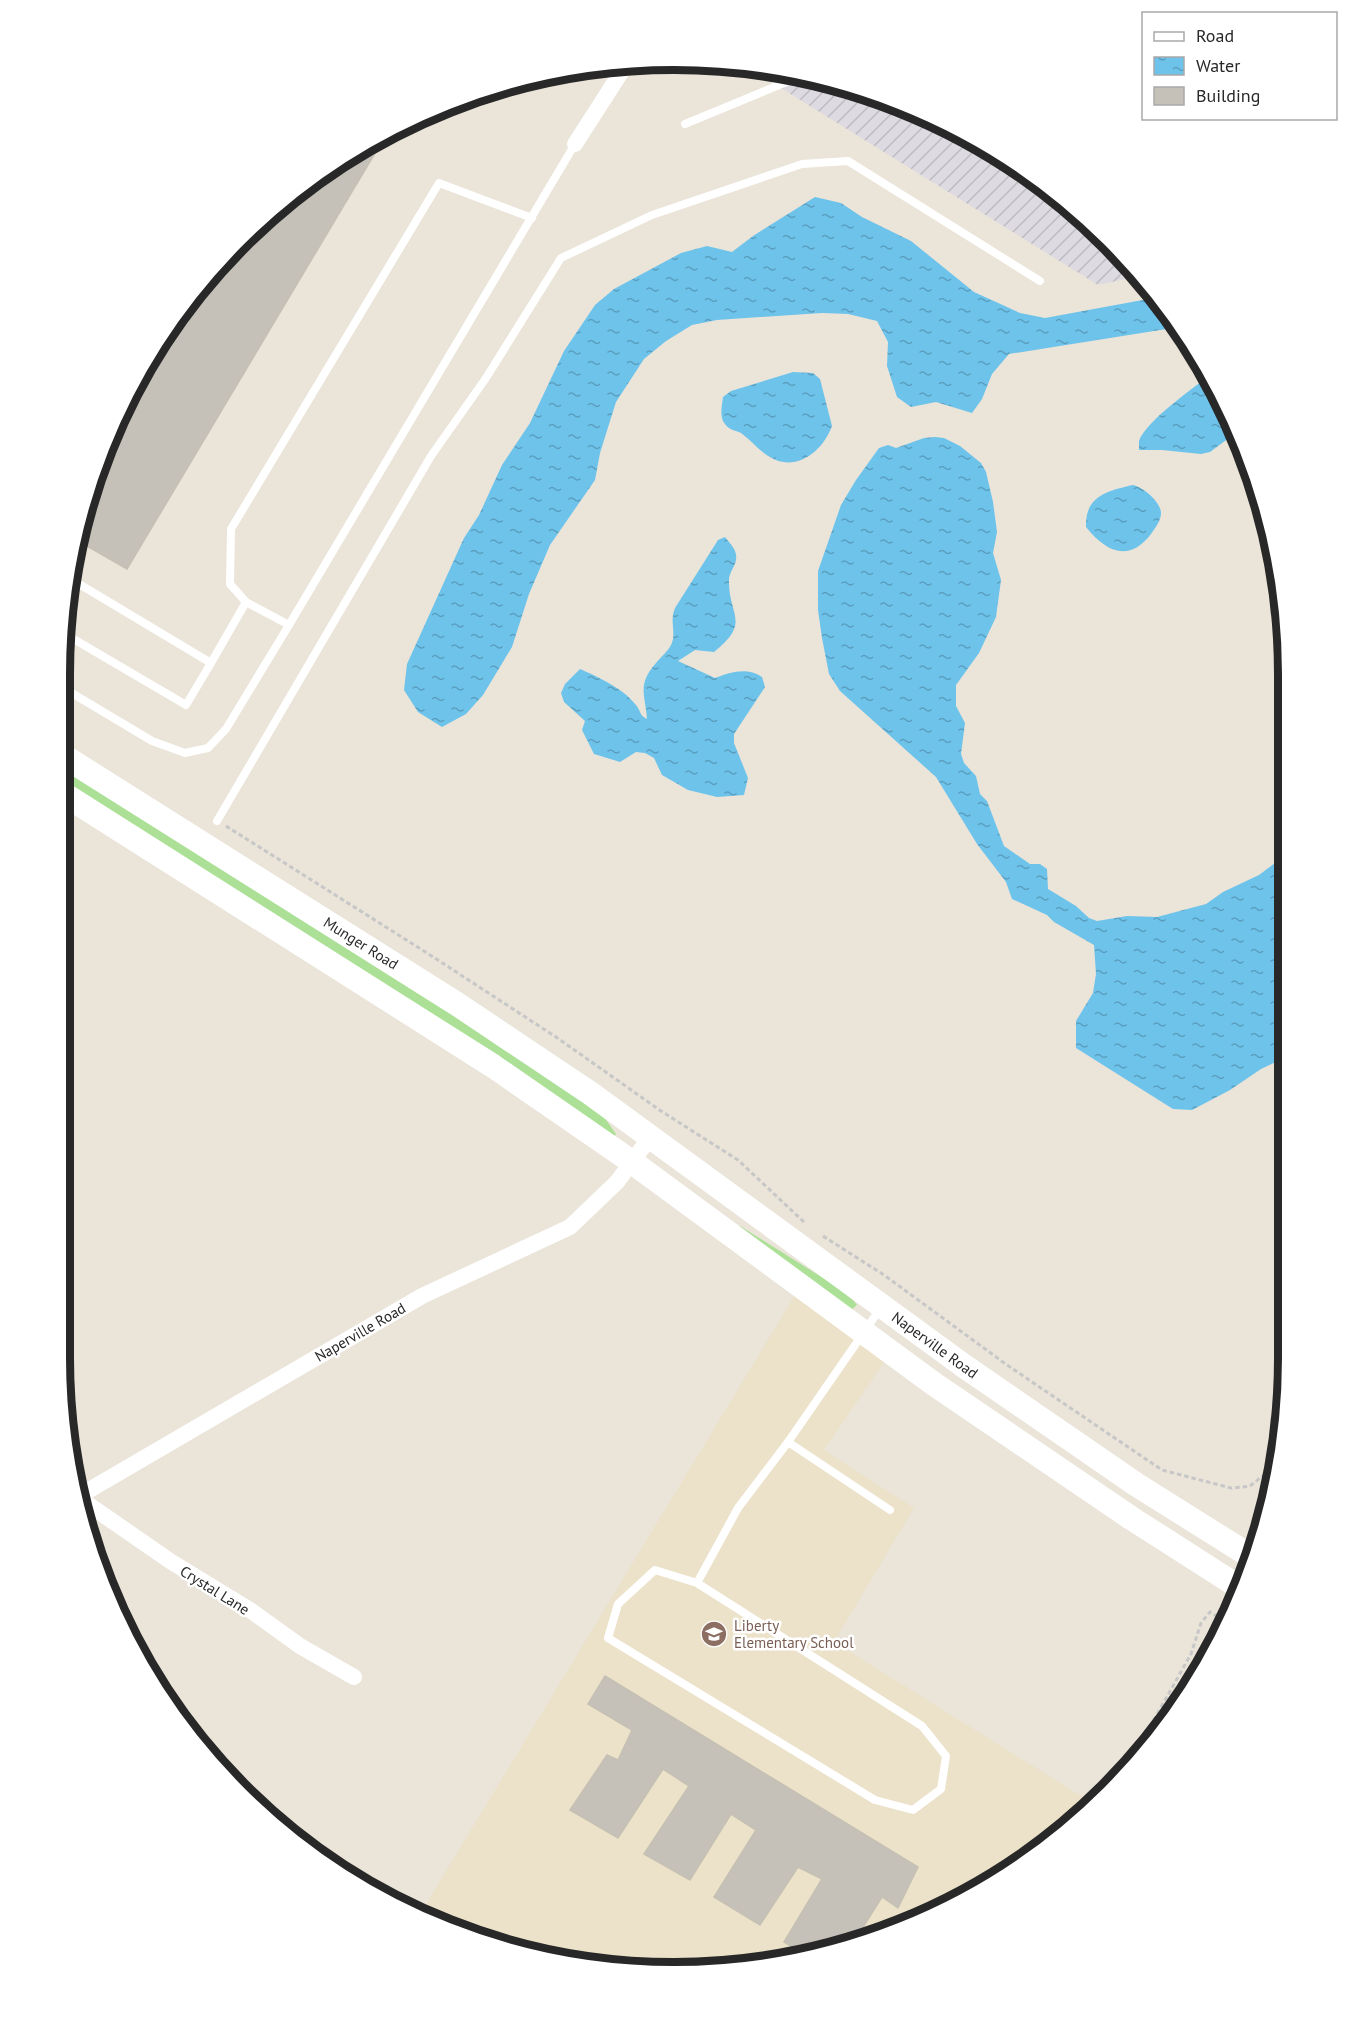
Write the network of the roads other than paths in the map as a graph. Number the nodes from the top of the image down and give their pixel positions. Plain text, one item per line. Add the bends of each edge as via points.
1 (616, 74) edge
2 (774, 79) edge
3 (788, 81) edge
4 (781, 84) junction
5 (685, 124) dead end
6 (575, 144) joint
7 (532, 218) junction
8 (1040, 281) dead end
9 (78, 583) edge
10 (246, 602) junction
11 (289, 625) junction
12 (72, 638) edge
13 (212, 663) junction
14 (70, 692) edge
15 (70, 760) edge
16 (70, 798) edge
17 (217, 820) road end
18 (651, 1136) junction
19 (632, 1162) junction
20 (882, 1306) junction
21 (863, 1332) junction
22 (788, 1442) junction
23 (86, 1493) edge
24 (89, 1504) edge
25 (890, 1510) dead end
26 (1246, 1553) edge
27 (697, 1583) junction
28 (1234, 1585) edge
29 (354, 1677) dead end

1 - 6 street
2 - 4 lane
3 - 4 lane
4 - 5 lane
6 - 7 lane
7 - 10 lane via 439,183 231,530 230,584
7 - 11 lane
8 - 17 lane via 848,161 802,164 652,214 561,258 486,378 431,456
9 - 13 lane
10 - 11 lane
10 - 13 lane
11 - 14 lane via 226,729 208,748 184,753 152,741
12 - 13 lane via 186,705
15 - 18 street, Munger Road via 457,1004
16 - 19 street via 463,1047
18 - 19 street, Naperville Road
18 - 20 street, Naperville Road
19 - 21 street
19 - 23 street, Naperville Road via 570,1227 422,1296
20 - 21 lane
20 - 26 street, Naperville Road via 1137,1485
21 - 22 lane
21 - 28 street via 1063,1473
22 - 25 lane
22 - 27 lane via 738,1508
24 - 29 street, Crystal Lane via 300,1646
27 - 27 lane via 922,1726 946,1756 941,1789 913,1810 875,1800 608,1638 618,1604 655,1570

